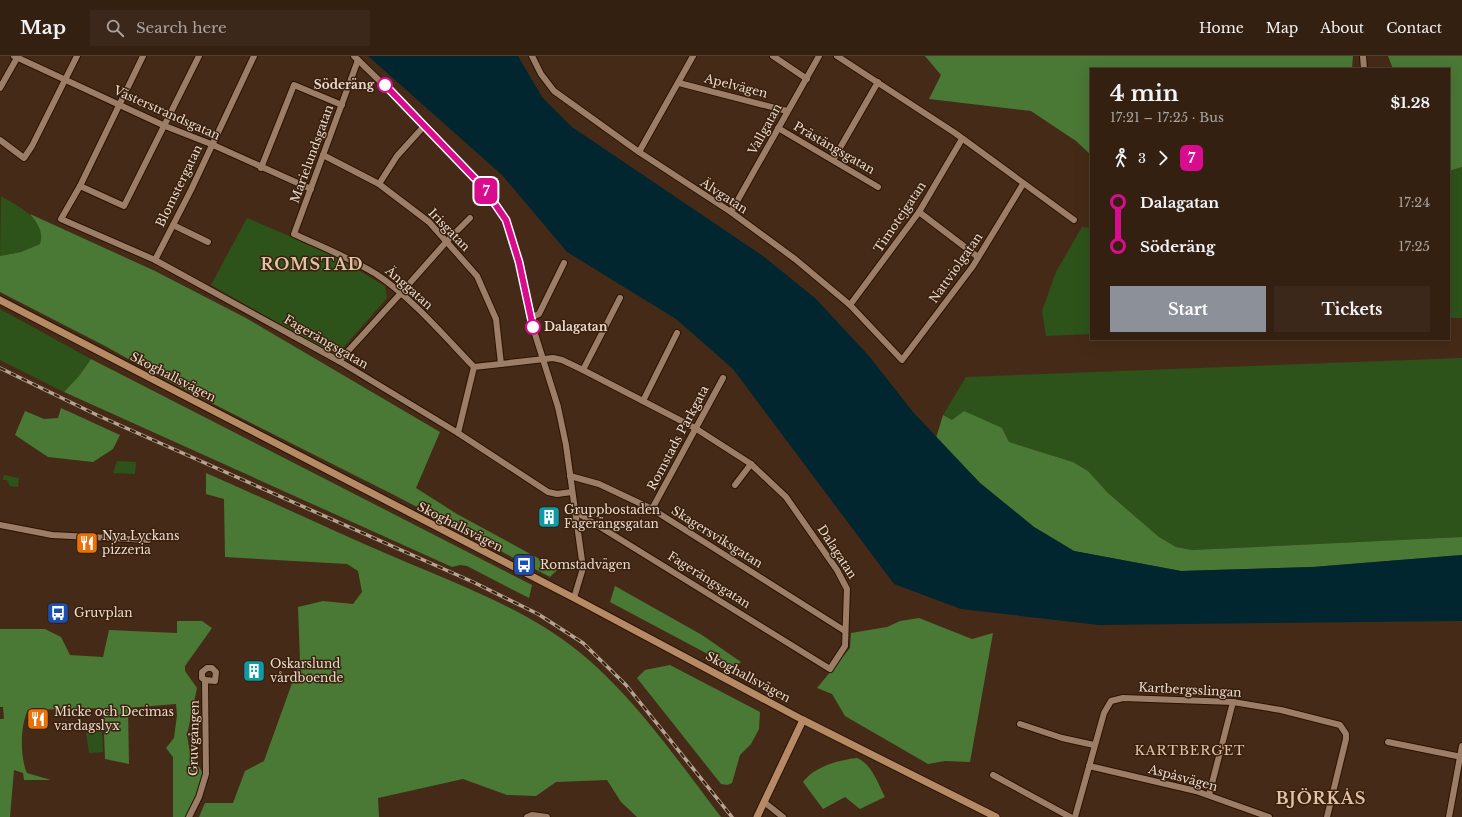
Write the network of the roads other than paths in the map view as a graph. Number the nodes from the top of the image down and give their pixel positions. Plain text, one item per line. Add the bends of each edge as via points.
1 (77, 56) edge
2 (143, 56) edge
3 (199, 56) edge
4 (254, 56) edge
5 (532, 56) edge
6 (693, 56) edge
7 (773, 56) edge
8 (819, 56) edge
9 (837, 56) edge
10 (1363, 56) edge
11 (16, 57) edge
12 (356, 58) edge
13 (1364, 68) edge
14 (807, 79) junction
15 (65, 80) junction
16 (878, 82) junction
17 (679, 83) junction
18 (0, 88) edge
19 (120, 104) junction
20 (342, 105) junction
21 (787, 111) junction
22 (425, 125) junction
23 (165, 126) junction
24 (778, 128) junction
25 (962, 139) junction
26 (0, 140) edge
27 (211, 144) junction
28 (639, 152) junction
29 (323, 155) junction
30 (833, 160) junction
31 (262, 168) junction
32 (379, 184) junction
33 (80, 186) junction
34 (1026, 186) junction
35 (878, 187) dead end
36 (311, 189) junction
37 (731, 212) junction
38 (919, 212) junction
39 (470, 218) dead end
40 (1074, 220) dead end
41 (173, 225) junction
42 (294, 234) joint
43 (447, 241) junction
44 (208, 242) dead end
45 (978, 257) junction
46 (155, 260) junction
47 (564, 263) dead end
48 (401, 294) junction
49 (620, 298) dead end
50 (0, 300) edge
51 (850, 305) junction
52 (530, 318) junction
53 (677, 333) dead end
54 (542, 360) junction
55 (902, 360) joint
56 (339, 361) junction
57 (501, 364) junction
58 (474, 367) junction
59 (583, 370) junction
60 (723, 378) dead end
61 (643, 401) junction
62 (695, 428) junction
63 (458, 433) junction
64 (751, 464) junction
65 (570, 476) junction
66 (735, 484) dead end
67 (572, 492) junction
68 (652, 509) junction
69 (576, 512) junction
70 (0, 526) edge
71 (148, 540) dead end
72 (574, 598) junction
73 (845, 631) junction
74 (830, 669) joint
75 (205, 680) dead end
76 (1233, 702) junction
77 (802, 720) junction
78 (1020, 724) dead end
79 (1388, 742) dead end
80 (1094, 745) junction
81 (1462, 746) edge
82 (1461, 757) edge
83 (1089, 766) junction
84 (993, 775) dead end
85 (1209, 795) junction
86 (764, 802) junction
87 (189, 817) edge
88 (527, 817) edge
89 (547, 817) edge
90 (757, 817) edge
91 (783, 817) edge
92 (996, 817) edge
93 (1070, 817) edge
94 (1075, 817) edge
95 (1269, 817) edge
96 (1327, 817) edge
97 (1449, 817) edge

1 - 15 street
2 - 19 street
3 - 23 street
4 - 27 street, Blomstergatan
5 - 28 street, Älvgatan via 554,91
6 - 17 street
7 - 14 street
8 - 14 street, Vallgatan
9 - 16 street
10 - 13 street
11 - 15 street, Västerstrandsgatan
11 - 18 street
12 - 20 street, Marielundsgatan
12 - 22 street
14 - 21 street, Vallgatan
15 - 19 street, Västerstrandsgatan
15 - 26 street via 24,158
16 - 25 street
16 - 30 street
17 - 21 street, Apelvägen
17 - 28 street
19 - 23 street, Västerstrandsgatan
19 - 33 street
20 - 29 street, Marielundsgatan
20 - 31 street via 294,85
21 - 24 street, Vallgatan
22 - 32 street via 397,156
22 - 52 street via 484,188 506,220 519,262
23 - 27 street, Västerstrandsgatan
23 - 33 street via 124,206
24 - 30 street, Prästängsgatan
24 - 37 street, Vallgatan
25 - 34 street
25 - 38 street, Timotejgatan
27 - 31 street, Västerstrandsgatan
27 - 41 street, Blomstergatan
28 - 37 street, Älvgatan
29 - 32 street, Irisgatan
29 - 36 street, Marielundsgatan
30 - 35 street, Prästängsgatan
31 - 36 street, Västerstrandsgatan
32 - 43 street, Irisgatan via 429,222
33 - 46 street, Fagerängsgatan via 61,219
34 - 40 street
34 - 45 street, Nattviolgatan
36 - 42 street, Marielundsgatan
37 - 51 street, Älvgatan via 789,254
38 - 45 street
38 - 51 street, Timotejgatan
39 - 43 street
41 - 44 street
41 - 46 street, Blomstergatan
42 - 48 street, Änggatan via 338,253 377,275
43 - 48 street
43 - 57 street, Irisgatan via 477,276 496,320
45 - 55 street, Nattviolgatan
46 - 56 street, Fagerängsgatan
47 - 52 street via 539,314
48 - 56 street
48 - 58 street, Änggatan
49 - 59 street
50 - 72 main road, Skoghallsvägen
51 - 55 street, Älvgatan
52 - 54 street
53 - 61 street
54 - 57 street, Dalagatan
54 - 59 street, Dalagatan via 562,360
54 - 65 street via 558,407
56 - 63 street, Fagerängsgatan
57 - 58 street, Dalagatan
58 - 63 street
59 - 61 street, Dalagatan
60 - 62 street, Romstads Parkgata
61 - 62 street, Dalagatan
62 - 64 street, Dalagatan
62 - 68 street, Romstads Parkgata
63 - 67 street, Fagerängsgatan via 548,492
64 - 66 street
64 - 73 street, Dalagatan via 786,497 837,570 847,589
65 - 67 street
65 - 68 street, Skagersviksgatan via 599,484
67 - 69 street
68 - 73 street, Skagersviksgatan
69 - 72 street via 583,568
69 - 74 street, Fagerängsgatan
70 - 71 street via 52,535
72 - 77 main road, Skoghallsvägen
73 - 74 street, Dalagatan via 845,646
75 - 87 street, Gruvgången via 206,774
76 - 80 street, Kartbergsslingan via 1115,699 1107,705
76 - 85 street
76 - 96 street, Kartbergsslingan via 1308,716 1342,727 1346,739
77 - 86 main road
77 - 92 main road, Skoghallsvägen
78 - 80 street via 1062,738
79 - 82 street
80 - 83 street, Kartbergsslingan
81 - 82 street
82 - 97 street
83 - 85 street, Aspåsvägen
83 - 94 street, Kartbergsslingan
84 - 93 street
85 - 95 street, Aspåsvägen
86 - 90 main road
86 - 91 street
88 - 89 street

